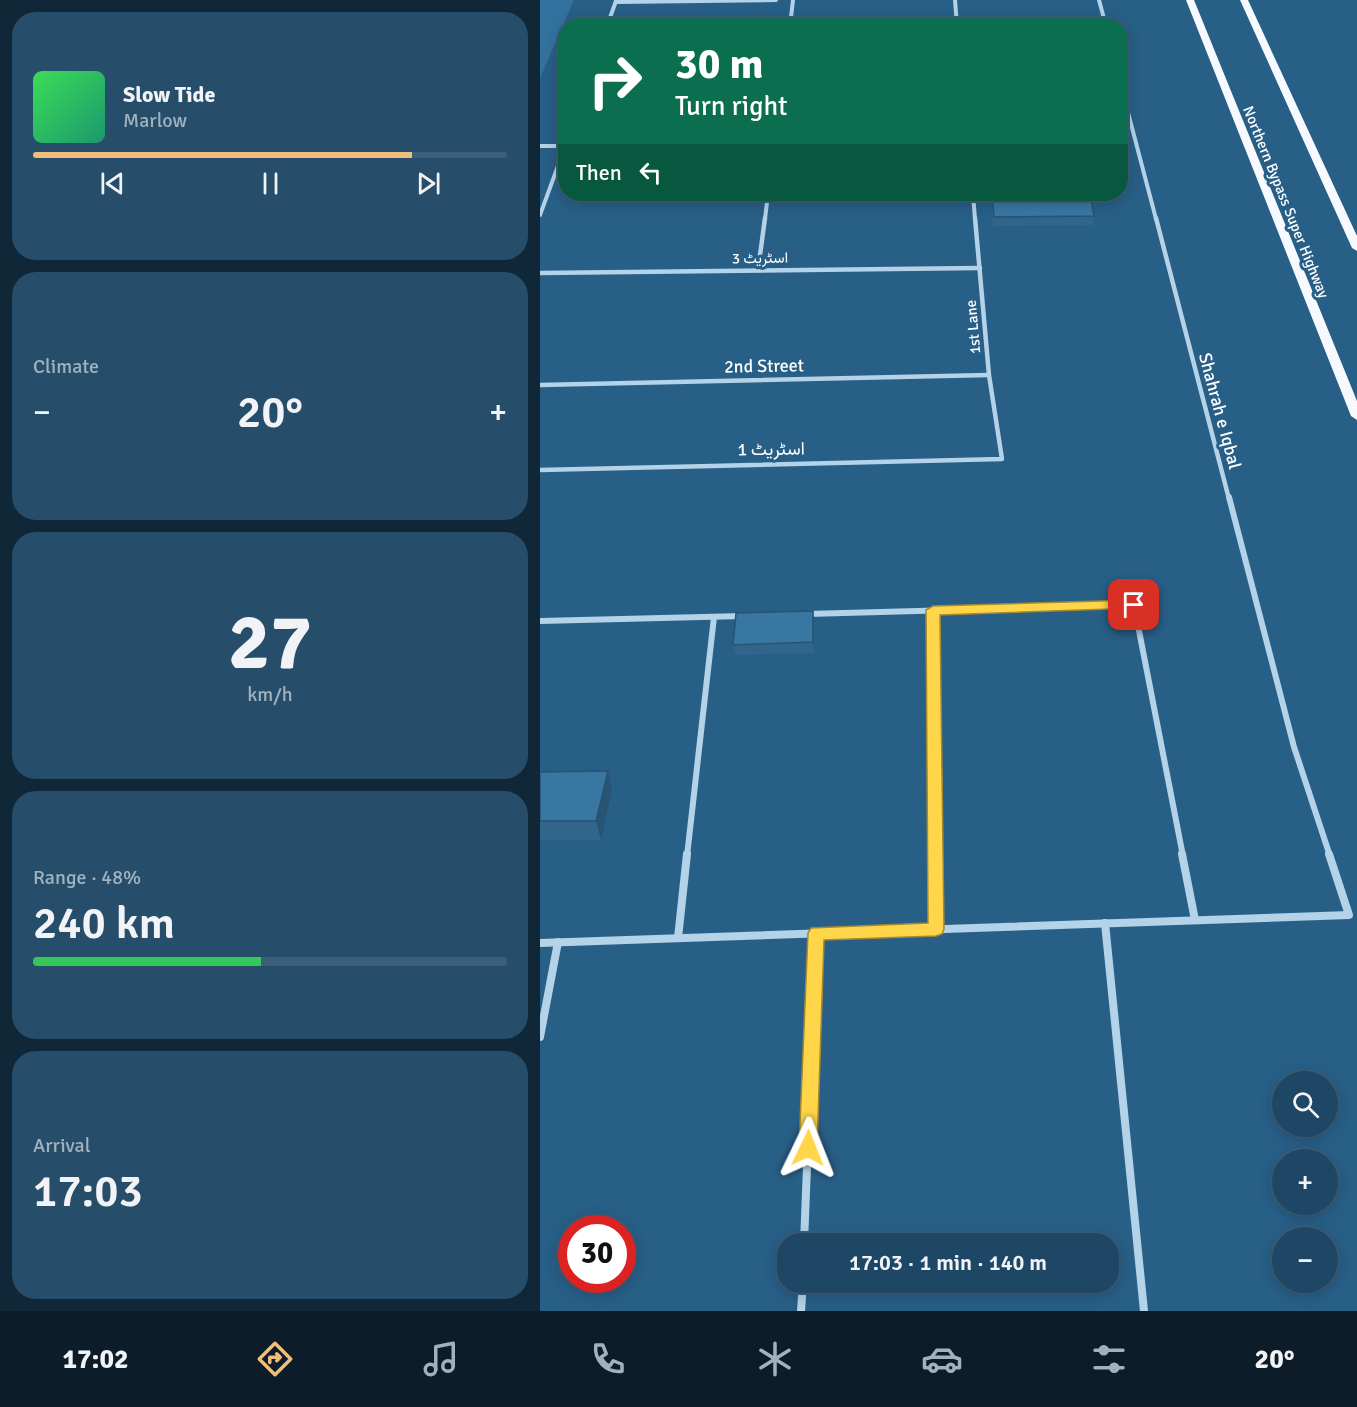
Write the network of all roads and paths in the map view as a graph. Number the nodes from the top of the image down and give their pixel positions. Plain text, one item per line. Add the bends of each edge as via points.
1 (776, 0) edge
2 (793, 0) edge
3 (955, 0) edge
4 (1099, 0) edge
5 (1190, 0) edge
6 (1244, 0) edge
7 (616, 1) edge
8 (611, 18) edge
9 (791, 18) edge
10 (956, 18) edge
11 (1104, 18) edge
12 (1128, 113) edge
13 (558, 145) edge
14 (540, 146) edge
15 (558, 165) edge
16 (767, 201) edge
17 (974, 201) edge
18 (540, 215) edge
19 (1357, 248) edge
20 (980, 268) junction
21 (758, 270) junction
22 (540, 273) edge
23 (989, 375) junction
24 (540, 385) edge
25 (1357, 416) edge
26 (1002, 459) joint
27 (540, 470) edge
28 (933, 610) junction
29 (795, 614) edge
30 (749, 616) edge
31 (714, 617) junction
32 (540, 621) edge
33 (1195, 920) junction
34 (1105, 923) junction
35 (936, 929) junction
36 (816, 933) junction
37 (678, 938) junction
38 (558, 942) junction
39 (540, 943) edge
40 (540, 1037) edge
41 (804, 1233) edge
42 (802, 1293) edge
43 (801, 1311) edge
44 (1144, 1311) edge

1 - 7 street
2 - 9 street
3 - 10 street
4 - 11 street
5 - 25 main road, Northern Bypass Super Highway
6 - 19 main road
7 - 8 street
12 - 33 street, Shahrah e Iqbal via 1294,747 1349,915
13 - 14 street
15 - 18 street
16 - 21 street
17 - 20 street, 1st Lane
20 - 21 street, اسٹریٹ 3
20 - 23 street, 1st Lane
21 - 22 street, اسٹریٹ 3
23 - 24 street, 2nd Street
23 - 26 street, 1st Lane
26 - 27 street, اسٹریٹ 1
28 - 29 street
28 - 33 street via 1134,605
28 - 35 street
30 - 31 street
31 - 32 street
31 - 37 street
33 - 34 street
34 - 35 street
34 - 44 street
35 - 36 street
36 - 37 street
36 - 41 street
37 - 38 street
38 - 39 street
38 - 40 street
42 - 43 street

